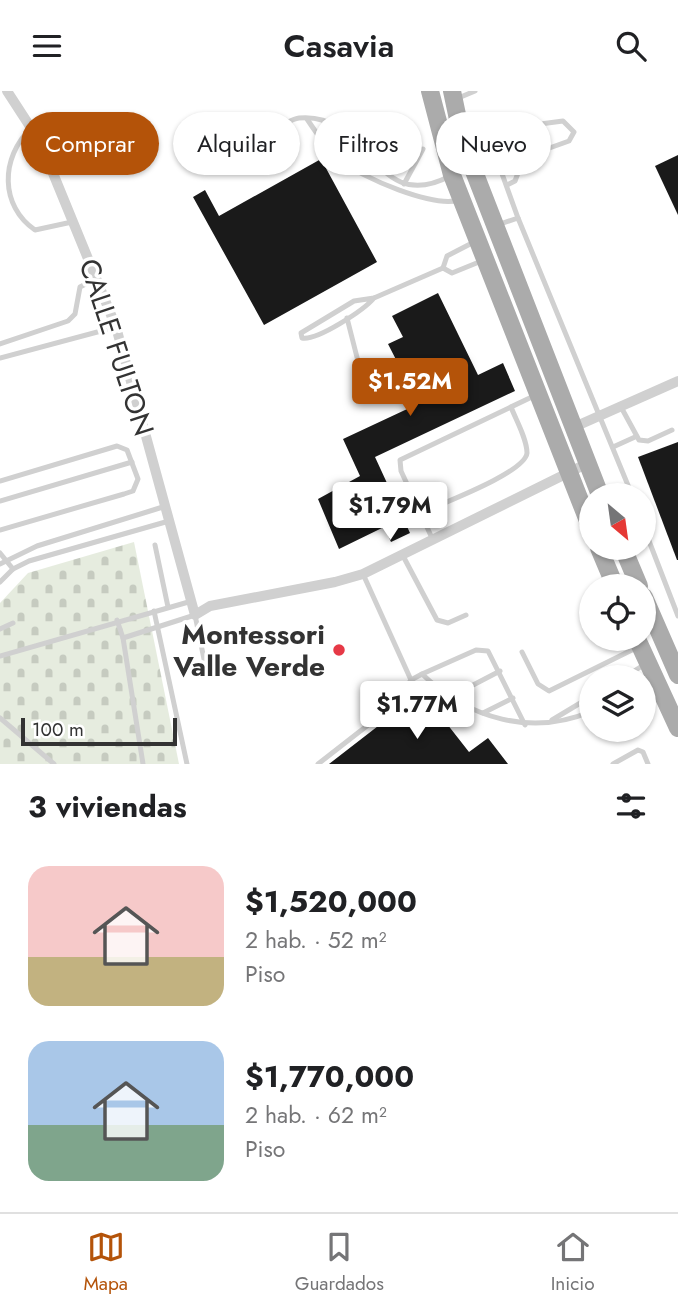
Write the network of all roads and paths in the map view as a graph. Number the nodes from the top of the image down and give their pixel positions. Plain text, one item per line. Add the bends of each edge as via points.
1 (7, 91) edge
2 (430, 91) edge
3 (475, 91) edge
4 (453, 95) edge
5 (21, 113) edge
6 (300, 117) edge
7 (307, 119) junction
8 (436, 119) edge
9 (551, 122) edge
10 (21, 140) edge
11 (551, 148) edge
12 (423, 149) dead end
13 (52, 175) edge
14 (452, 175) joint
15 (503, 175) edge
16 (517, 175) edge
17 (507, 185) junction
18 (401, 186) junction
19 (462, 199) junction
20 (519, 218) junction
21 (73, 221) junction
22 (494, 226) junction
23 (478, 240) junction
24 (485, 260) junction
25 (443, 268) junction
26 (97, 278) junction
27 (517, 285) junction
28 (495, 289) junction
29 (374, 298) junction
30 (347, 318) junction
31 (116, 327) junction
32 (536, 337) junction
33 (0, 344) edge
34 (0, 358) edge
35 (361, 373) dead end
36 (678, 381) edge
37 (536, 395) junction
38 (621, 406) junction
39 (511, 407) junction
40 (601, 415) junction
41 (572, 428) junction
42 (672, 430) dead end
43 (635, 437) junction
44 (613, 447) junction
45 (132, 462) junction
46 (586, 464) junction
47 (567, 473) junction
48 (0, 481) edge
49 (595, 483) edge
50 (627, 483) edge
51 (0, 501) edge
52 (579, 501) edge
53 (166, 506) junction
54 (421, 513) junction
55 (170, 520) junction
56 (0, 530) edge
57 (432, 538) junction
58 (155, 545) dead end
59 (0, 553) edge
60 (402, 554) junction
61 (656, 559) edge
62 (1, 564) edge
63 (13, 569) junction
64 (363, 574) junction
65 (7, 575) junction
66 (0, 582) edge
67 (191, 601) junction
68 (210, 606) junction
69 (168, 607) junction
70 (154, 611) junction
71 (195, 615) junction
72 (466, 615) dead end
73 (678, 616) edge
74 (117, 620) junction
75 (13, 623) dead end
76 (656, 625) edge
77 (159, 626) junction
78 (0, 629) edge
79 (122, 638) junction
80 (638, 651) edge
81 (523, 652) dead end
82 (0, 656) edge
83 (205, 664) dead end
84 (500, 671) junction
85 (422, 674) junction
86 (678, 675) edge
87 (411, 680) junction
88 (656, 695) edge
89 (452, 696) junction
90 (513, 698) junction
91 (579, 704) edge
92 (484, 713) junction
93 (579, 716) edge
94 (3, 720) edge
95 (552, 720) junction
96 (524, 725) junction
97 (0, 728) edge
98 (678, 728) edge
99 (54, 764) edge
100 (143, 764) edge
101 (187, 764) edge
102 (318, 764) edge
103 (613, 764) edge
104 (648, 764) edge

1 - 5 street, CALLE FULTON
2 - 8 main road
3 - 4 lane
4 - 22 main road via 463,143
6 - 7 lane
7 - 18 lane via 335,124
7 - 18 lane via 328,149 350,167
9 - 11 lane via 563,121 573,132 564,143
10 - 21 lane via 5,167 5,195 35,230
12 - 18 lane
13 - 21 street, CALLE FULTON
14 - 18 lane via 425,187
14 - 19 main road
15 - 17 lane
16 - 17 lane
17 - 20 lane
18 - 19 lane via 440,202
19 - 23 main road
20 - 22 lane
20 - 40 lane
21 - 26 street, CALLE FULTON
22 - 27 main road
23 - 24 main road
23 - 25 lane via 444,259
23 - 27 main road via 487,244 503,275
24 - 25 lane via 452,273
24 - 28 main road
25 - 29 lane
26 - 31 street, CALLE FULTON
26 - 33 lane via 80,287 75,314 68,321
27 - 32 main road
28 - 32 main road via 507,299 521,333
28 - 37 main road
29 - 30 lane
29 - 30 lane via 354,301 310,324 301,336 308,339
30 - 35 lane
31 - 34 lane
31 - 53 street, CALLE FULTON
32 - 41 main road
36 - 38 street
37 - 39 lane
37 - 47 main road
38 - 40 street
38 - 43 lane
39 - 54 lane via 527,449 523,462 509,473
39 - 54 lane via 400,460
40 - 41 street
40 - 44 lane
41 - 46 main road
42 - 43 lane via 648,441
43 - 44 lane
44 - 50 lane
45 - 48 lane via 127,450 117,446
45 - 51 lane
45 - 56 lane via 138,479 133,491
46 - 47 street
46 - 49 main road
47 - 52 main road
47 - 57 street
53 - 55 street, CALLE FULTON
53 - 62 lane via 37,546
54 - 57 lane
55 - 63 lane
55 - 67 street, CALLE FULTON
57 - 60 street
58 - 69 lane
59 - 62 lane
60 - 64 street
60 - 72 lane via 437,620 448,623
61 - 73 lane
62 - 63 lane
62 - 65 lane
63 - 65 lane
64 - 68 street
64 - 87 lane
65 - 66 lane
67 - 68 street
67 - 69 lane
67 - 71 street, CALLE FULTON
68 - 71 street
69 - 70 lane
70 - 74 lane
70 - 77 lane
71 - 77 lane
71 - 83 lane
74 - 79 lane
74 - 82 lane
75 - 78 lane
76 - 86 main road
77 - 79 lane
77 - 101 lane
79 - 100 lane
80 - 81 lane via 549,691 538,684
84 - 85 lane via 492,655 481,649
84 - 89 lane
84 - 90 lane
85 - 87 lane
85 - 89 lane
87 - 102 lane via 395,704
88 - 98 main road
89 - 92 lane
90 - 92 lane
90 - 96 lane
91 - 95 lane
92 - 96 lane
93 - 95 lane via 564,722
94 - 97 lane
94 - 99 lane
95 - 96 lane
103 - 104 lane via 638,750

